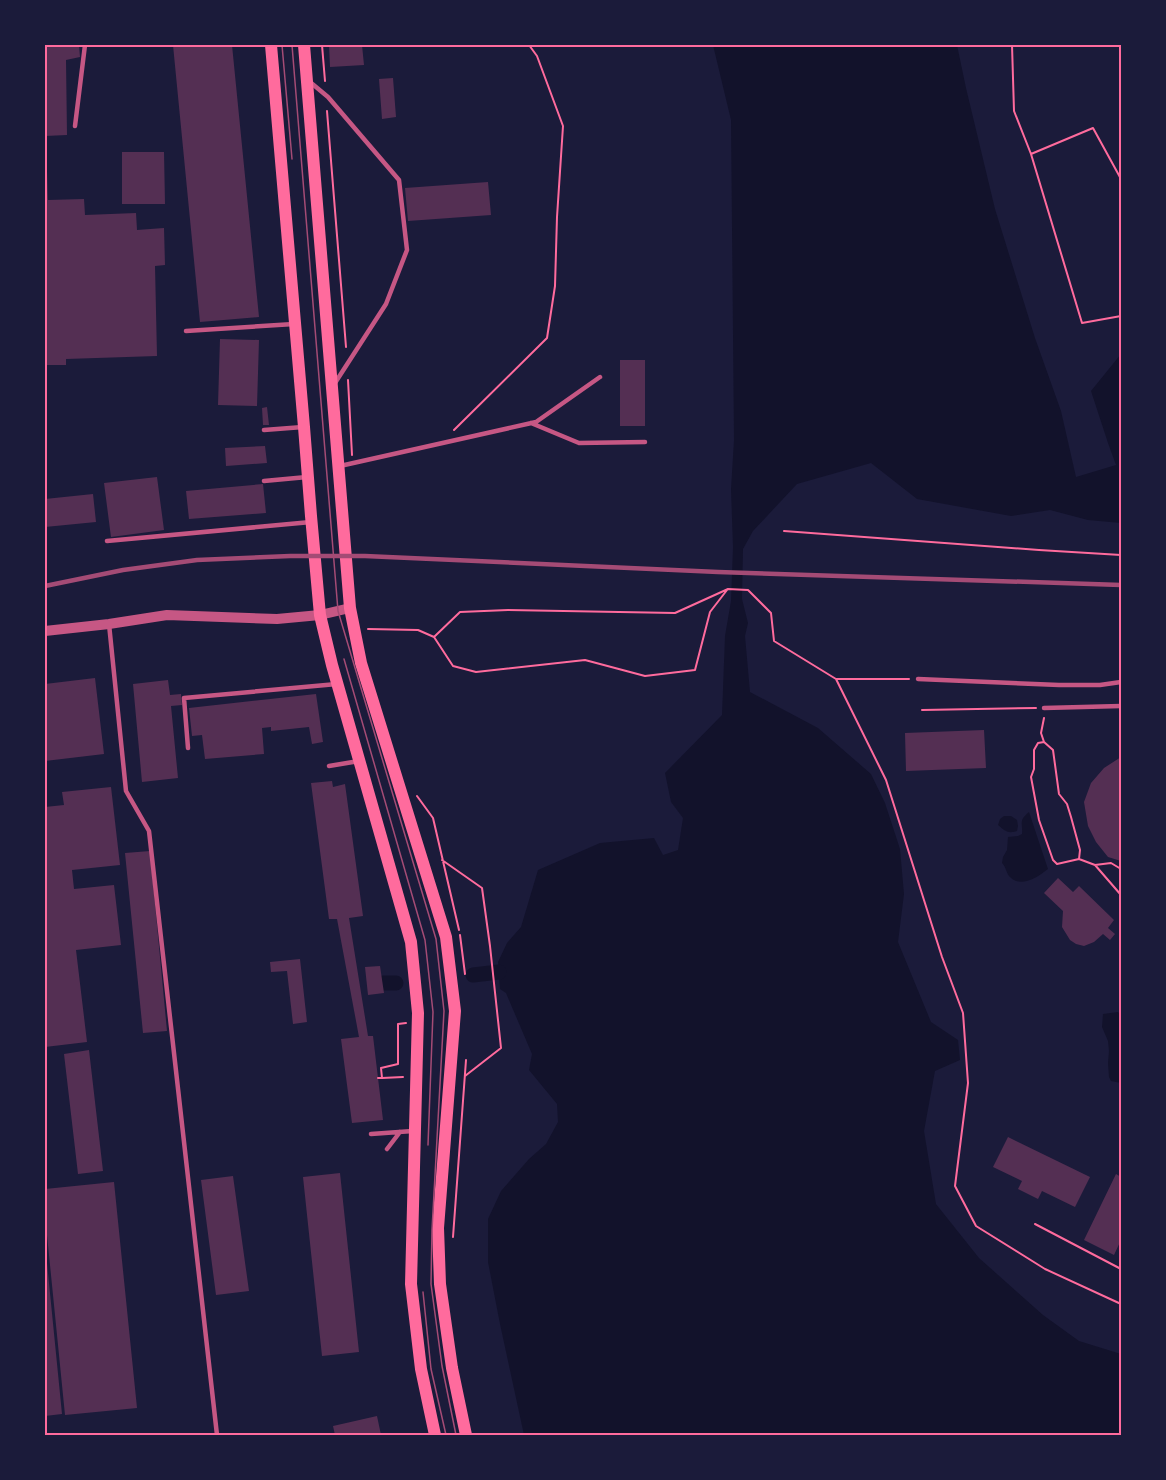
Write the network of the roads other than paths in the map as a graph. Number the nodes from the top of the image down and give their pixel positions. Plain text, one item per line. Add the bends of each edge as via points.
1 (85, 45) edge
2 (272, 45) edge
3 (304, 45) edge
4 (307, 80) junction
5 (75, 126) dead end
6 (296, 324) junction
7 (186, 331) dead end
8 (600, 377) dead end
9 (331, 391) junction
10 (531, 423) junction
11 (304, 427) junction
12 (264, 430) dead end
13 (645, 442) dead end
14 (337, 466) junction
15 (308, 477) junction
16 (264, 481) dead end
17 (311, 522) junction
18 (107, 541) dead end
19 (350, 608) junction
20 (320, 615) junction
21 (109, 624) junction
22 (45, 630) edge
23 (918, 679) road end
24 (1121, 682) edge
25 (337, 684) junction
26 (1121, 706) edge
27 (1044, 708) road end
28 (188, 748) dead end
29 (359, 761) junction
30 (329, 766) dead end
31 (415, 1131) junction
32 (400, 1132) junction
33 (371, 1134) dead end
34 (387, 1149) dead end
35 (217, 1435) edge
36 (435, 1435) edge
37 (466, 1435) edge

1 - 5 lane
2 - 6 main road
3 - 4 main road
4 - 9 main road
4 - 9 lane via 326,96 399,180 406,250 386,304
6 - 7 lane
6 - 11 main road
8 - 10 lane
9 - 14 main road
10 - 13 lane via 579,443
10 - 14 lane
11 - 12 lane
11 - 15 main road
14 - 19 main road
15 - 16 lane
15 - 17 main road
17 - 18 lane
17 - 20 main road
19 - 20 street
19 - 37 main road via 362,663 446,937 456,1011 438,1228 439,1272
20 - 21 street via 277,619 167,615
20 - 25 main road
21 - 22 street
21 - 35 lane via 126,791 149,831
23 - 24 lane via 1059,685
25 - 28 lane via 184,698
25 - 29 main road
26 - 27 lane
29 - 30 lane
29 - 31 main road via 411,942 418,1013
31 - 32 lane
31 - 36 main road via 411,1284 421,1369
32 - 33 lane
32 - 34 lane

